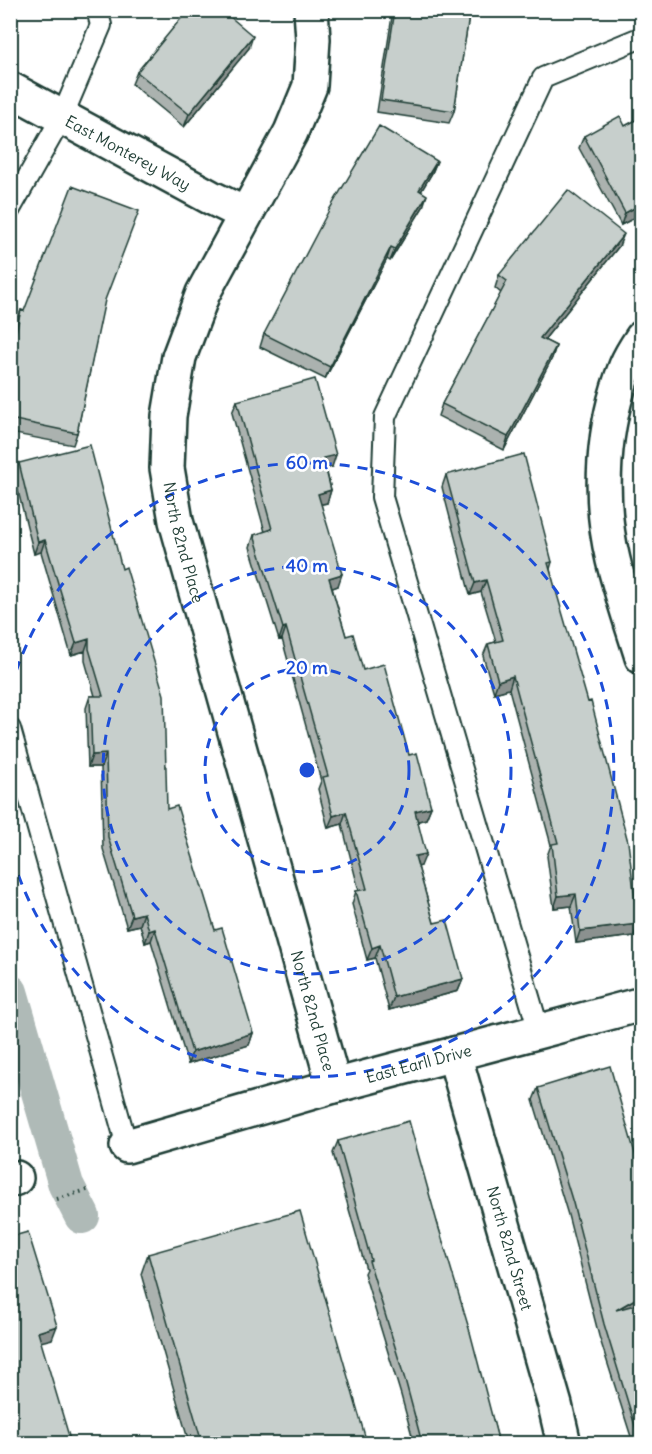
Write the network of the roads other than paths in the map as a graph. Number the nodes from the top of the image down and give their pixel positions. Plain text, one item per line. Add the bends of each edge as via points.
1 (97, 10) edge
2 (311, 10) edge
3 (642, 37) edge
4 (10, 89) edge
5 (62, 117) junction
6 (10, 209) edge
7 (245, 214) junction
8 (642, 338) edge
9 (642, 657) edge
10 (10, 729) edge
11 (642, 1004) edge
12 (539, 1031) junction
13 (454, 1054) junction
14 (334, 1086) junction
15 (127, 1146) joint
16 (564, 1443) edge

1 - 5 lane via 101,25
2 - 7 street, North 82nd Place via 310,86 291,132
3 - 12 lane via 543,78 385,417 382,497
4 - 5 street, East Monterey Way
5 - 6 lane
5 - 7 street, East Monterey Way
7 - 14 street, North 82nd Place via 203,293 179,357 169,416 167,468 176,521
8 - 9 street via 626,365 612,408 604,461 612,559
10 - 15 lane
11 - 12 street, East Earll Drive
12 - 13 street, East Earll Drive
13 - 14 street, East Earll Drive
13 - 16 street, North 82nd Street
14 - 15 street, East Earll Drive

